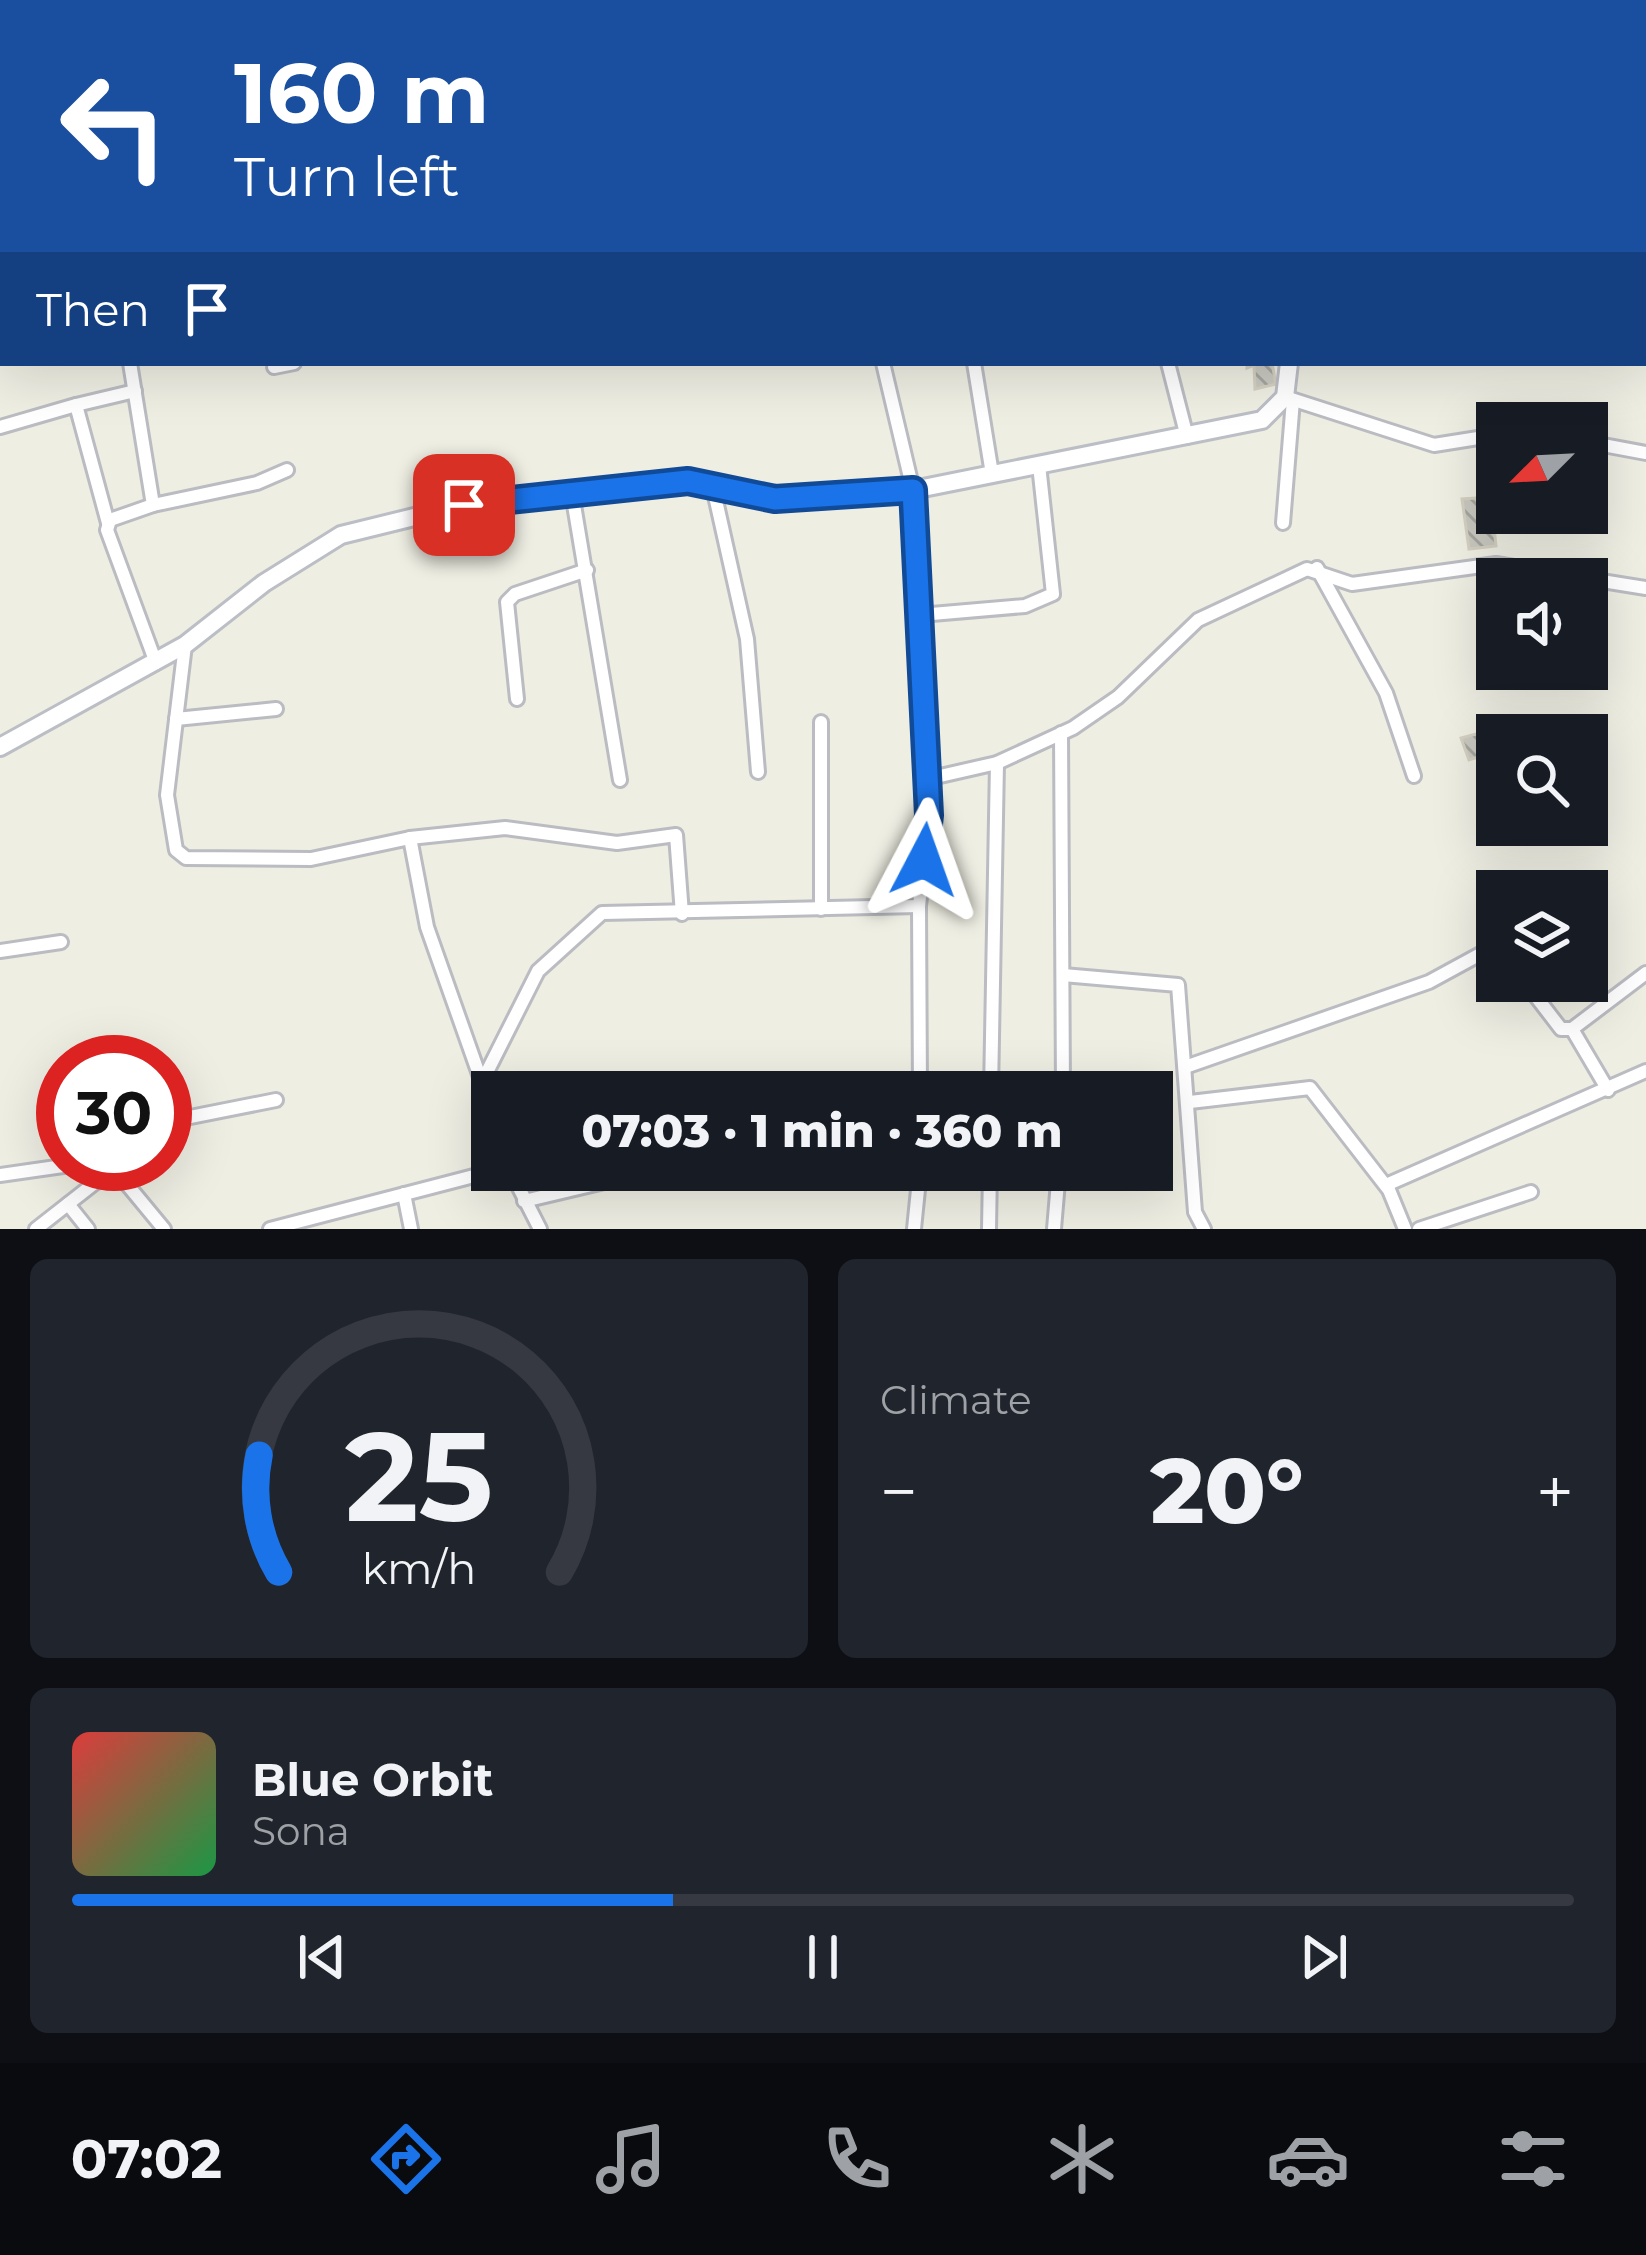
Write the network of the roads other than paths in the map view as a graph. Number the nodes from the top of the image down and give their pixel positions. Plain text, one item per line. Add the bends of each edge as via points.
1 (131, 366) edge
2 (279, 366) edge
3 (884, 366) edge
4 (974, 366) edge
5 (1169, 366) edge
6 (1289, 366) edge
7 (274, 367) dead end
8 (135, 391) junction
9 (1289, 398) junction
10 (76, 405) junction
11 (0, 427) edge
12 (1187, 437) junction
13 (1476, 438) edge
14 (1608, 446) edge
15 (1646, 453) edge
16 (1039, 465) junction
17 (287, 470) dead end
18 (992, 474) junction
19 (713, 487) junction
20 (913, 490) junction
21 (572, 493) junction
22 (153, 505) junction
23 (108, 523) junction
24 (1283, 524) dead end
25 (1476, 565) edge
26 (1317, 568) junction
27 (587, 570) junction
28 (1608, 583) edge
29 (1646, 588) edge
30 (920, 615) junction
31 (185, 645) junction
32 (155, 663) junction
33 (517, 699) dead end
34 (276, 709) dead end
35 (176, 719) junction
36 (821, 722) dead end
37 (1061, 733) junction
38 (0, 747) edge
39 (997, 763) junction
40 (758, 772) dead end
41 (1414, 776) dead end
42 (928, 779) junction
43 (620, 780) dead end
44 (410, 838) junction
45 (920, 906) junction
46 (821, 909) junction
47 (682, 914) junction
48 (61, 943) dead end
49 (0, 951) edge
50 (1476, 956) edge
51 (1646, 973) edge
52 (1063, 975) junction
53 (1540, 1002) edge
54 (1572, 1029) junction
55 (1187, 1066) junction
56 (480, 1071) edge
57 (488, 1071) edge
58 (920, 1071) edge
59 (992, 1071) edge
60 (1064, 1071) edge
61 (1646, 1071) edge
62 (1607, 1090) junction
63 (276, 1100) dead end
64 (1190, 1102) junction
65 (192, 1117) edge
66 (36, 1170) edge
67 (0, 1175) edge
68 (471, 1177) edge
69 (1385, 1184) junction
70 (85, 1191) edge
71 (133, 1191) edge
72 (519, 1191) edge
73 (566, 1191) edge
74 (918, 1191) edge
75 (989, 1191) edge
76 (1057, 1191) edge
77 (1532, 1192) dead end
78 (404, 1194) junction
79 (524, 1201) junction
80 (68, 1204) junction
81 (36, 1229) edge
82 (88, 1229) edge
83 (164, 1229) edge
84 (270, 1229) edge
85 (411, 1229) edge
86 (540, 1229) edge
87 (914, 1229) edge
88 (988, 1229) edge
89 (1054, 1229) edge
90 (1204, 1229) edge
91 (1405, 1229) edge
92 (1419, 1229) edge

1 - 8 street
2 - 7 street
3 - 20 street
4 - 18 street
5 - 12 street
6 - 9 street
8 - 10 street
8 - 22 street
9 - 12 street via 1262,420
9 - 13 street via 1434,445
9 - 24 street
10 - 11 street
10 - 23 street
12 - 16 street
14 - 15 street
16 - 18 street
16 - 30 street via 1053,594 1025,606
17 - 22 street
18 - 20 street
19 - 20 street via 775,499
19 - 21 street via 688,481
19 - 40 street via 747,639
20 - 30 street
21 - 27 street
21 - 31 street via 464,505 341,535
22 - 23 street
23 - 32 street
25 - 26 street via 1352,584
26 - 37 street via 1198,620 1118,698
26 - 41 street via 1386,693
27 - 33 street via 507,602
27 - 43 street
28 - 29 street
30 - 42 street
31 - 32 street
31 - 35 street
32 - 38 street
34 - 35 street
35 - 44 street via 167,795 176,850 186,858 311,859
36 - 46 street
37 - 39 street
37 - 52 street
39 - 42 street
39 - 59 street
42 - 45 street
44 - 47 street via 506,828 616,843 676,835
44 - 56 street via 427,927
45 - 46 street
45 - 58 street
46 - 47 street
47 - 57 street via 602,913 538,971
48 - 49 street
50 - 55 street via 1429,982
51 - 54 street
52 - 55 street via 1178,985
52 - 60 street
53 - 54 street via 1563,1031
54 - 62 street
55 - 64 street
61 - 62 street
62 - 69 street
63 - 65 street
64 - 69 street via 1310,1088
64 - 90 street via 1196,1212
66 - 67 street
68 - 78 street
69 - 91 street
70 - 80 street
71 - 83 street
72 - 79 street
73 - 79 street
74 - 87 street
75 - 88 street
76 - 89 street
77 - 92 street
78 - 84 street
78 - 85 street
79 - 86 street
80 - 81 street
80 - 82 street

